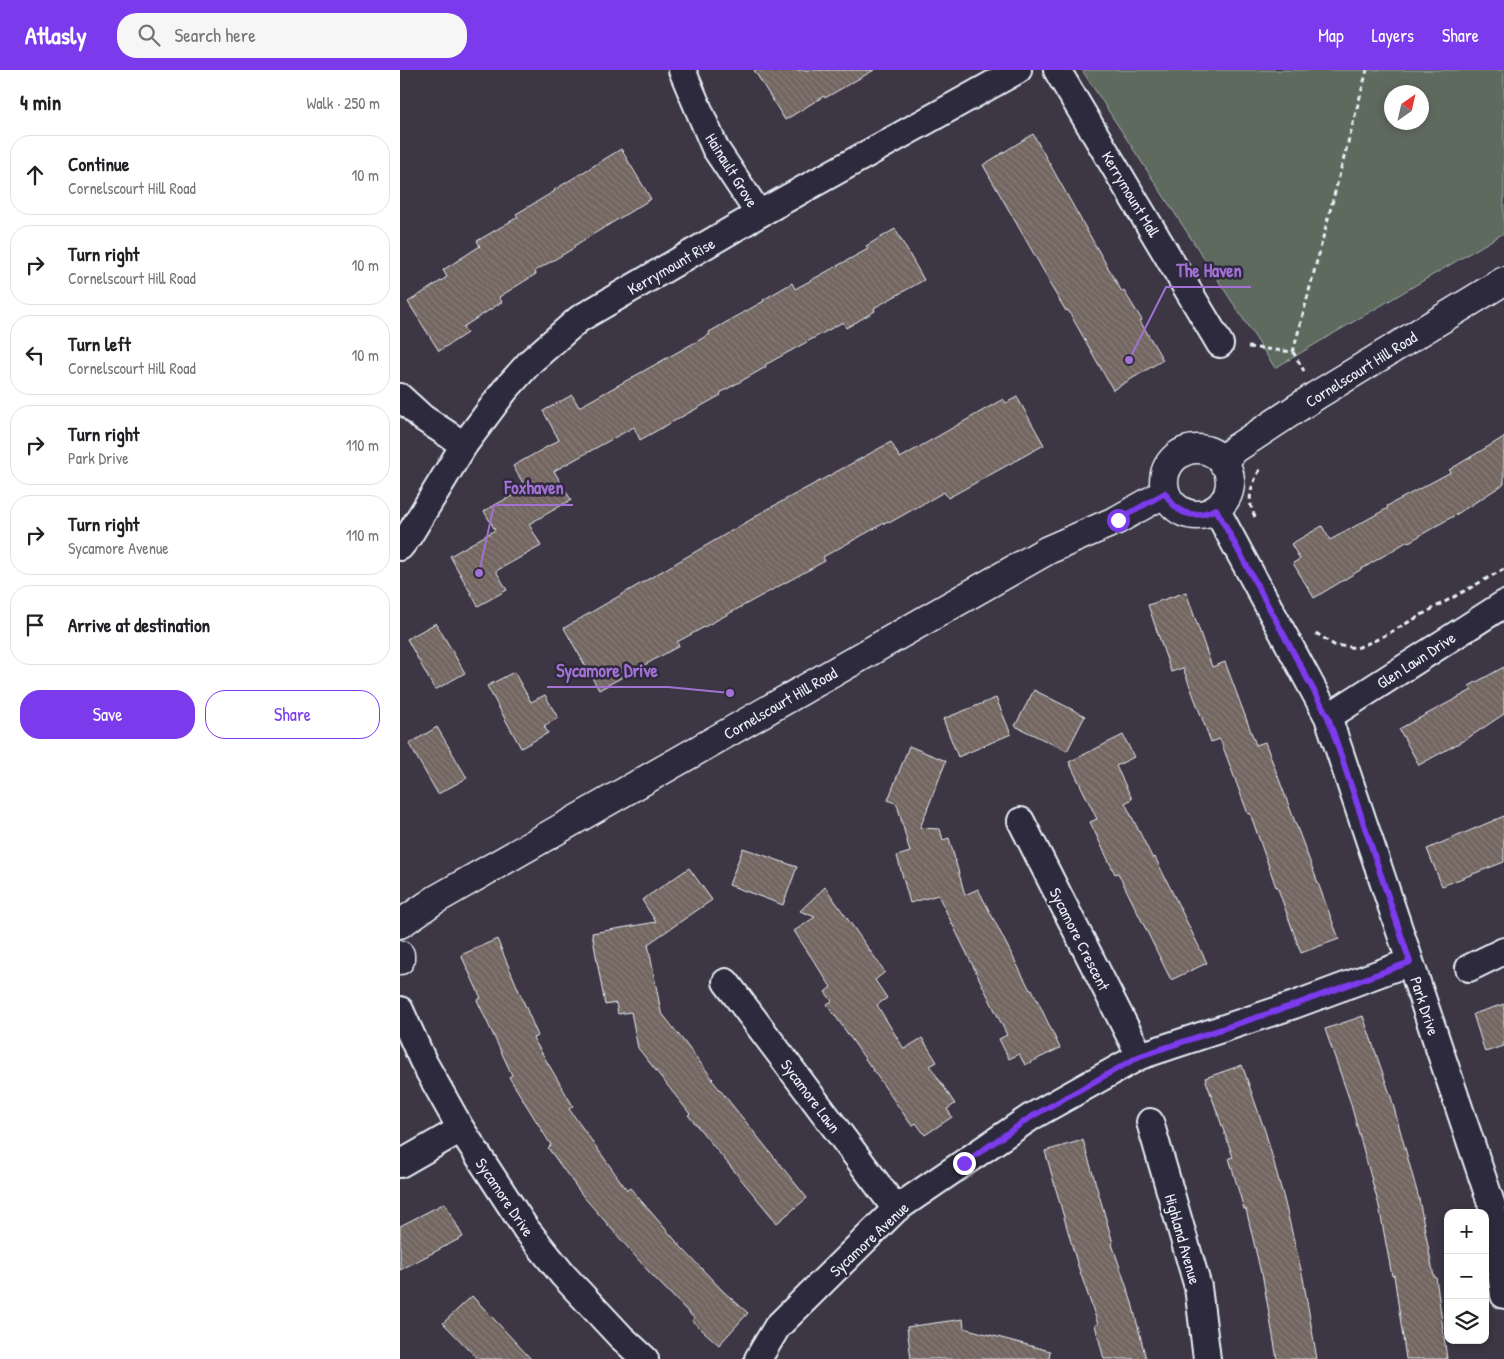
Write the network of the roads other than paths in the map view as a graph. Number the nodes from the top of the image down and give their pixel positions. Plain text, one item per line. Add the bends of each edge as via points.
1 (682, 70) edge
2 (1018, 70) edge
3 (1057, 70) edge
4 (760, 214) junction
5 (1504, 281) edge
6 (1220, 344) road end
7 (400, 397) edge
8 (464, 445) junction
9 (1224, 463) junction
10 (1165, 493) junction
11 (1216, 509) junction
12 (400, 547) edge
13 (1504, 604) edge
14 (1328, 717) junction
15 (1020, 821) dead end
16 (400, 924) edge
17 (1504, 951) edge
18 (400, 955) edge
19 (400, 960) edge
20 (1410, 962) junction
21 (1469, 968) dead end
22 (726, 982) dead end
23 (400, 1010) edge
24 (1140, 1056) junction
25 (1150, 1122) dead end
26 (461, 1130) junction
27 (400, 1164) edge
28 (896, 1209) junction
29 (1504, 1295) edge
30 (644, 1359) edge
31 (758, 1359) edge
32 (1206, 1359) edge

1 - 4 street, Hainault Grove via 715,148
2 - 4 street, Kerrymount Rise
3 - 6 street, Kerrymount Mall
4 - 8 street, Kerrymount Rise via 580,319 505,390
5 - 9 main road, Cornelscourt Hill Road via 1317,395 1236,449
7 - 8 street via 422,418
8 - 12 street, Kerrymount Rise
9 - 10 main road via 1207,451 1187,451 1165,472
9 - 11 main road via 1230,483 1228,493
10 - 11 main road via 1177,509 1186,514 1207,514
10 - 16 main road, Cornelscourt Hill Road via 1118,520 1048,550 435,900
11 - 14 street, Park Drive
13 - 14 street, Glen Lawn Drive
14 - 20 street, Park Drive
15 - 24 street, Sycamore Crescent
17 - 21 street
18 - 19 main road
20 - 24 street, Sycamore Avenue
20 - 29 street, Park Drive via 1492,1206
22 - 28 street, Sycamore Lawn
23 - 26 street, Sycamore Drive
24 - 28 street, Sycamore Avenue via 1031,1117
25 - 32 street, Highland Avenue via 1198,1287
26 - 27 street
26 - 30 street, Sycamore Drive via 526,1229 562,1276
28 - 31 street, Sycamore Avenue via 777,1327

